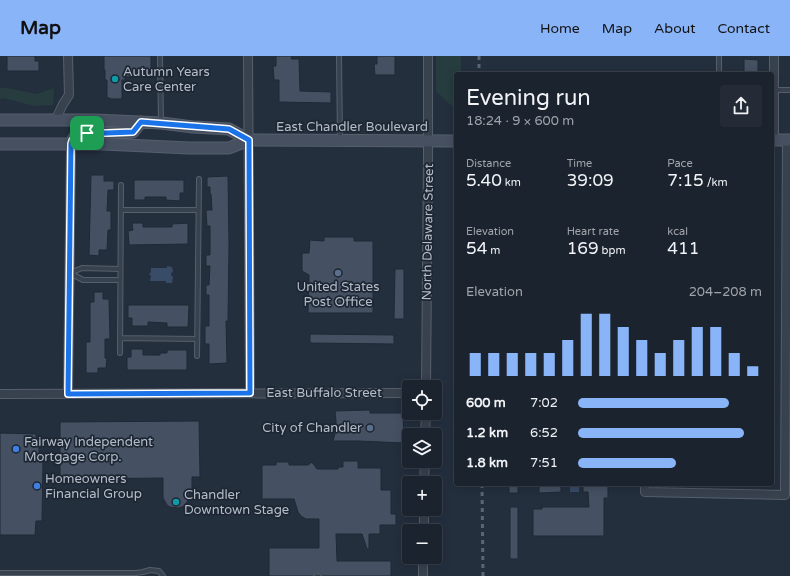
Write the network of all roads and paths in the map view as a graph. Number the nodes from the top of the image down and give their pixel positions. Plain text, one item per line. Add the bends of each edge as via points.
1 (68, 56) edge
2 (160, 56) edge
3 (248, 56) edge
4 (339, 56) edge
5 (428, 56) edge
6 (719, 56) edge
7 (774, 56) edge
8 (719, 72) edge
9 (774, 90) joint
10 (790, 90) edge
11 (56, 119) junction
12 (0, 120) edge
13 (141, 122) junction
14 (161, 123) junction
15 (249, 140) junction
16 (774, 140) edge
17 (789, 140) edge
18 (340, 141) junction
19 (428, 141) junction
20 (454, 141) edge
21 (0, 144) edge
22 (71, 144) junction
23 (199, 179) dead end
24 (121, 185) dead end
25 (121, 210) junction
26 (198, 210) junction
27 (120, 269) junction
28 (70, 273) junction
29 (120, 280) junction
30 (120, 338) junction
31 (197, 339) junction
32 (120, 353) dead end
33 (197, 356) dead end
34 (426, 380) edge
35 (250, 393) junction
36 (402, 393) edge
37 (0, 394) edge
38 (68, 394) junction
39 (645, 488) edge
40 (423, 564) edge
41 (0, 573) edge
42 (163, 576) edge
43 (314, 576) edge
44 (321, 576) edge
45 (423, 576) edge

1 - 11 street via 69,95
2 - 14 lane
3 - 15 street
4 - 18 lane
5 - 19 street, North Delaware Street
6 - 8 lane
7 - 9 street
9 - 10 lane
11 - 12 main road, East Chandler Boulevard
11 - 13 main road, East Chandler Boulevard
13 - 14 main road, East Chandler Boulevard
13 - 22 main road via 133,132 80,134 73,138
14 - 15 main road, East Chandler Boulevard via 229,129
15 - 18 main road, East Chandler Boulevard
15 - 22 main road, East Chandler Boulevard via 229,148
15 - 35 street
16 - 17 main road
17 - 39 street via 785,495
18 - 19 main road, East Chandler Boulevard
19 - 20 main road, East Chandler Boulevard
19 - 34 street, North Delaware Street
21 - 22 main road, East Chandler Boulevard
22 - 28 street
23 - 26 lane
24 - 25 lane
25 - 26 lane
25 - 27 lane
26 - 31 lane
27 - 28 lane via 82,268
27 - 29 lane
28 - 29 lane via 83,280
28 - 38 street
29 - 30 lane
30 - 31 lane
30 - 32 lane
31 - 33 lane
35 - 36 street, East Buffalo Street
35 - 38 street, East Buffalo Street
37 - 38 street, East Buffalo Street
40 - 45 street
41 - 42 lane via 136,573 150,570 159,571
43 - 44 path via 314,573 321,573

